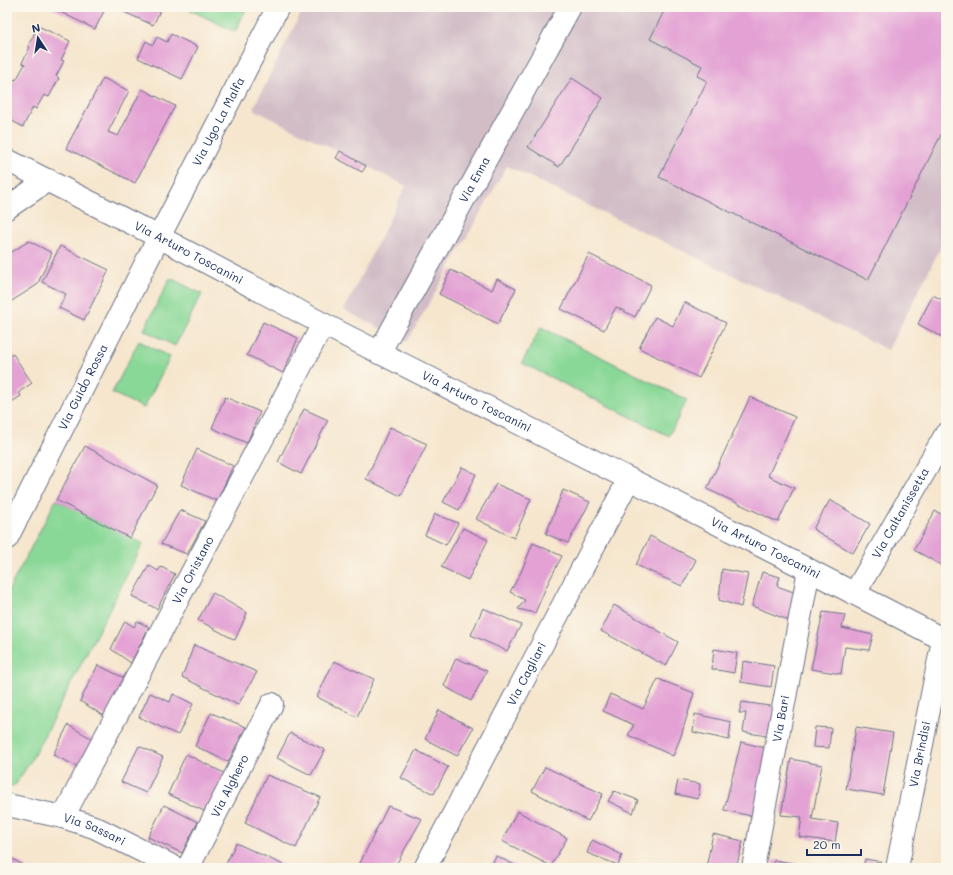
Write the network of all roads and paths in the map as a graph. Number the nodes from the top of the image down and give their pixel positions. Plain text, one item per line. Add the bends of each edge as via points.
1 (278, 7) edge
2 (570, 7) edge
3 (7, 160) edge
4 (48, 180) junction
5 (7, 208) edge
6 (159, 237) junction
7 (323, 324) junction
8 (379, 353) junction
9 (946, 434) edge
10 (629, 480) junction
11 (7, 538) edge
12 (809, 570) junction
13 (855, 593) junction
14 (944, 641) edge
15 (941, 681) edge
16 (272, 704) dead end
17 (7, 805) edge
18 (63, 817) junction
19 (176, 868) edge
20 (188, 868) edge
21 (425, 868) edge
22 (753, 868) edge
23 (897, 868) edge

1 - 6 street, Via Ugo La Malfa
2 - 8 street, Via Enna
3 - 4 street, Via Arturo Toscanini
4 - 5 street
4 - 6 street, Via Arturo Toscanini
6 - 7 street, Via Arturo Toscanini
6 - 11 street, Via Guido Rossa
7 - 8 street, Via Arturo Toscanini
7 - 18 street, Via Oristano
8 - 10 street, Via Arturo Toscanini
9 - 13 street, Via Caltanissetta
10 - 12 street, Via Arturo Toscanini
10 - 21 street, Via Cagliari
12 - 13 street, Via Arturo Toscanini
12 - 22 street, Via Bari
13 - 14 street, Via Arturo Toscanini
14 - 15 street, Via Brindisi
15 - 23 street, Via Brindisi
16 - 20 street, Via Alghero
17 - 18 street, Via Sassari
18 - 19 street, Via Sassari via 94,827

